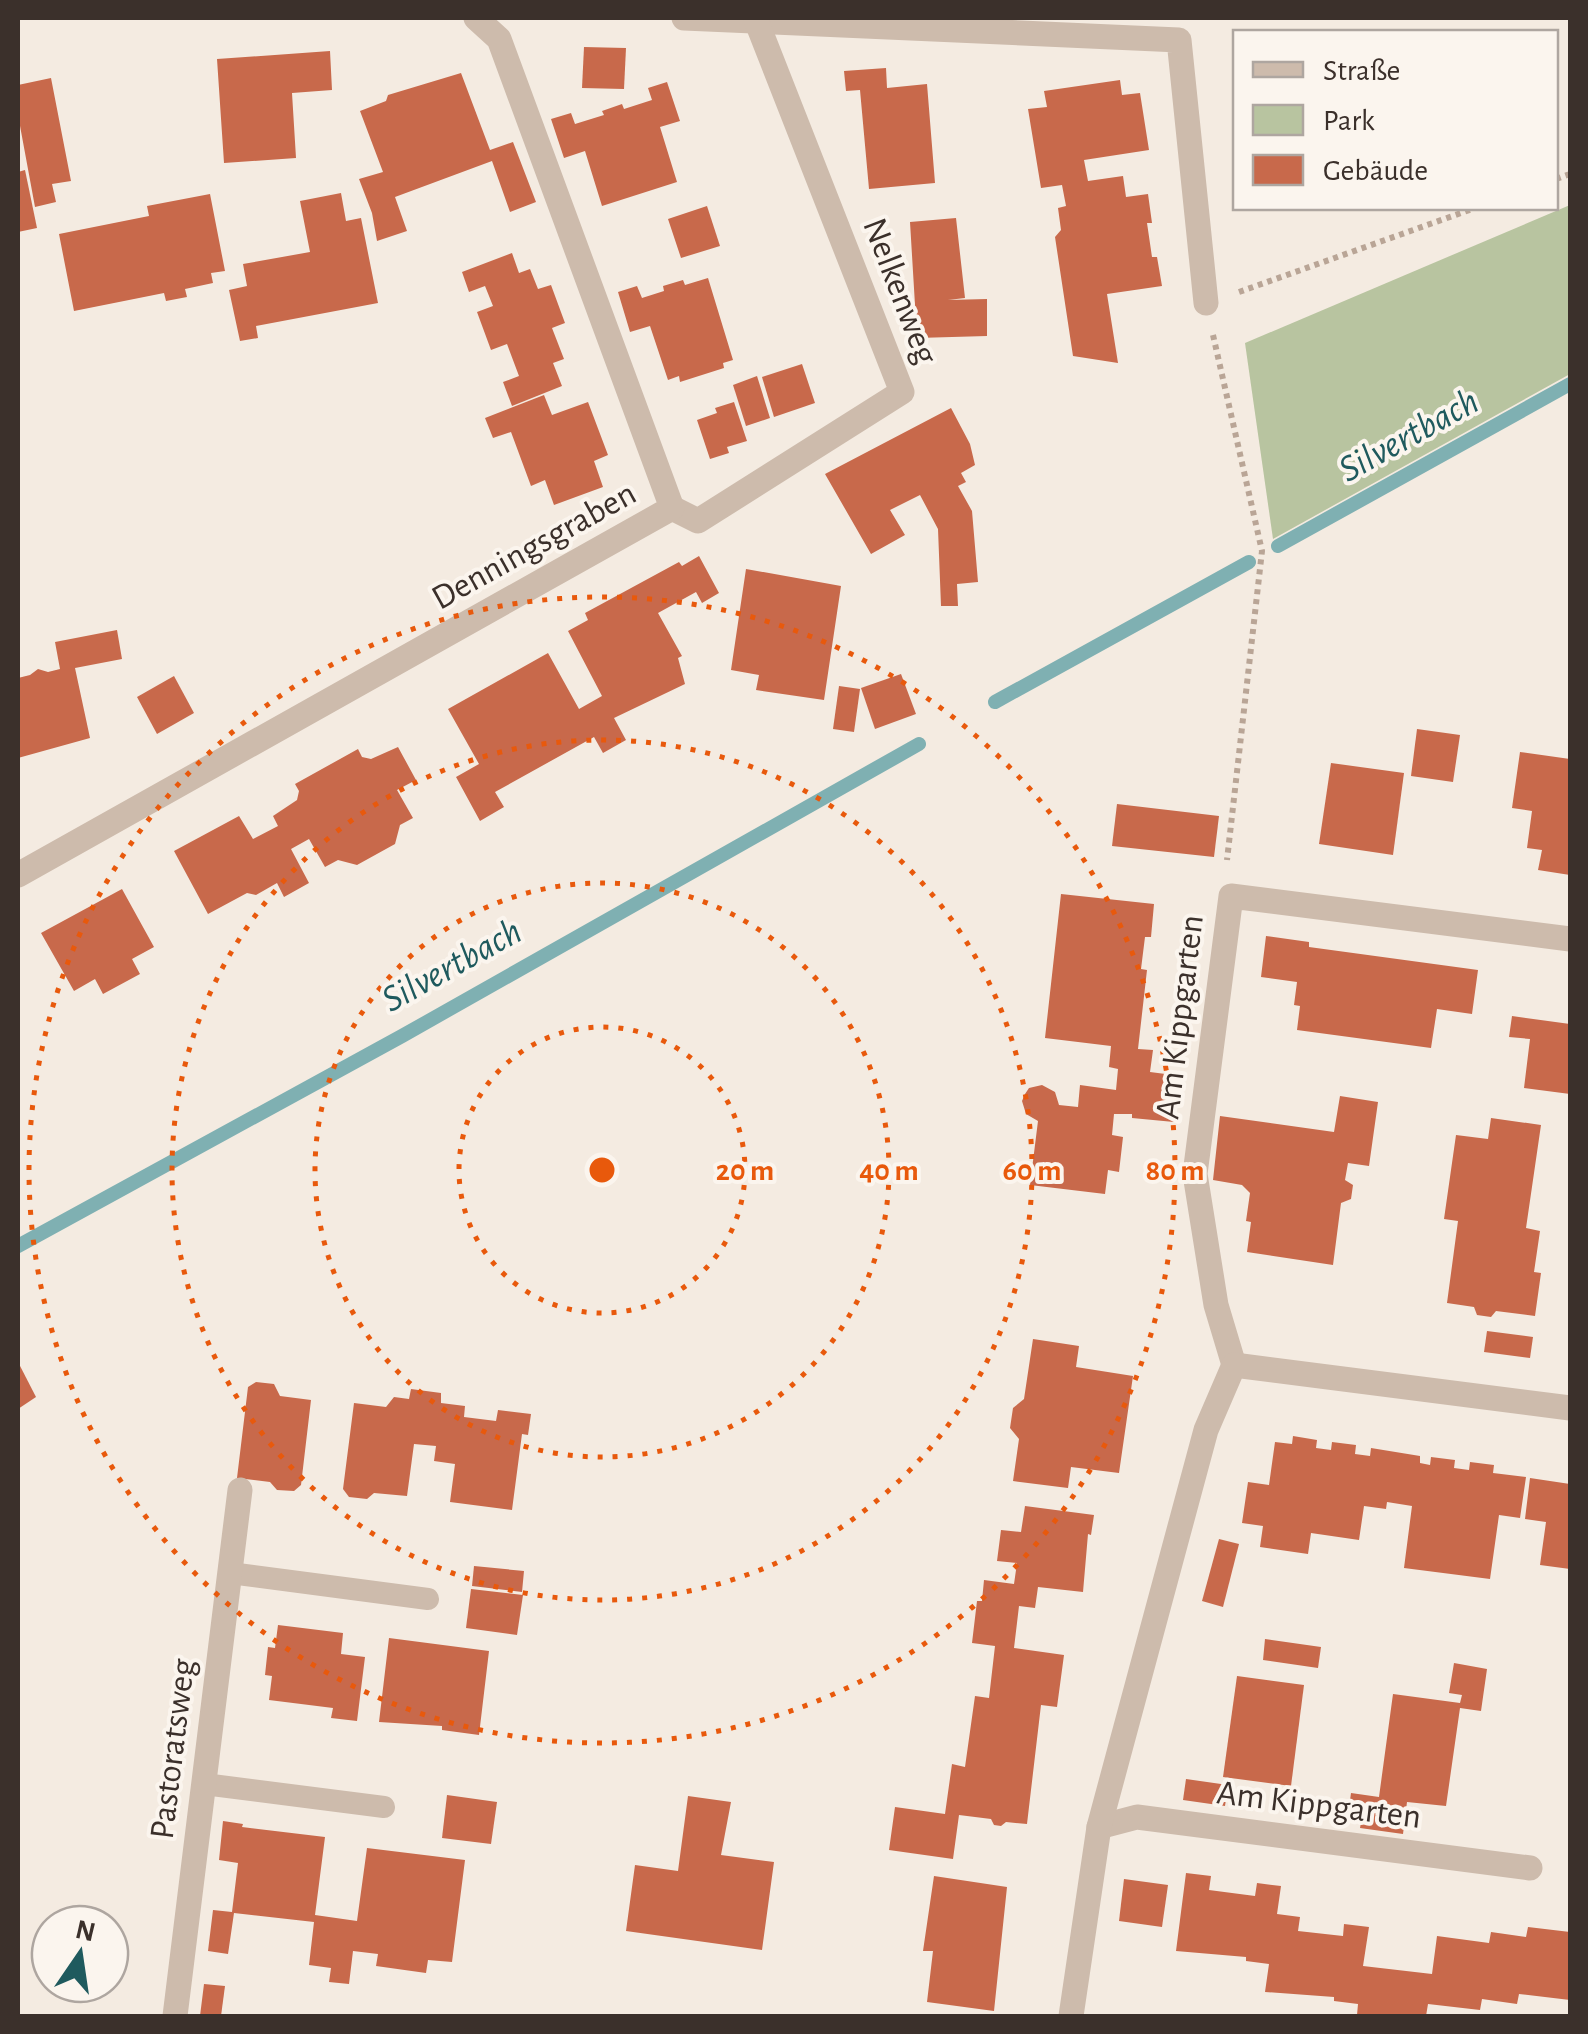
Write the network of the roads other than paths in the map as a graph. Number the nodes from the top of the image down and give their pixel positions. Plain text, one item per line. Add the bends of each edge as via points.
1 (476, 18) edge
2 (684, 18) edge
3 (756, 20) edge
4 (926, 23) edge
5 (1206, 304) road end
6 (672, 508) junction
7 (18, 875) edge
8 (1570, 939) edge
9 (1234, 1364) junction
10 (1570, 1407) edge
11 (240, 1490) dead end
12 (230, 1573) junction
13 (428, 1599) dead end
14 (204, 1784) junction
15 (384, 1808) dead end
16 (1099, 1827) junction
17 (1530, 1868) dead end
18 (175, 2016) edge
19 (1071, 2016) edge

1 - 6 street, Denningsgraben via 499,39
2 - 3 street
3 - 4 street
3 - 6 street, Nelkenweg via 902,392 698,521
4 - 5 street via 1180,40
6 - 7 street, Denningsgraben
8 - 9 street, Am Kippgarten via 1231,896 1195,1174 1216,1305
9 - 10 street
9 - 16 street via 1206,1430
11 - 12 street, Pastoratsweg
12 - 13 lane
12 - 14 street, Pastoratsweg
14 - 15 lane
14 - 18 street, Pastoratsweg
16 - 17 street, Am Kippgarten via 1137,1817
16 - 19 street

